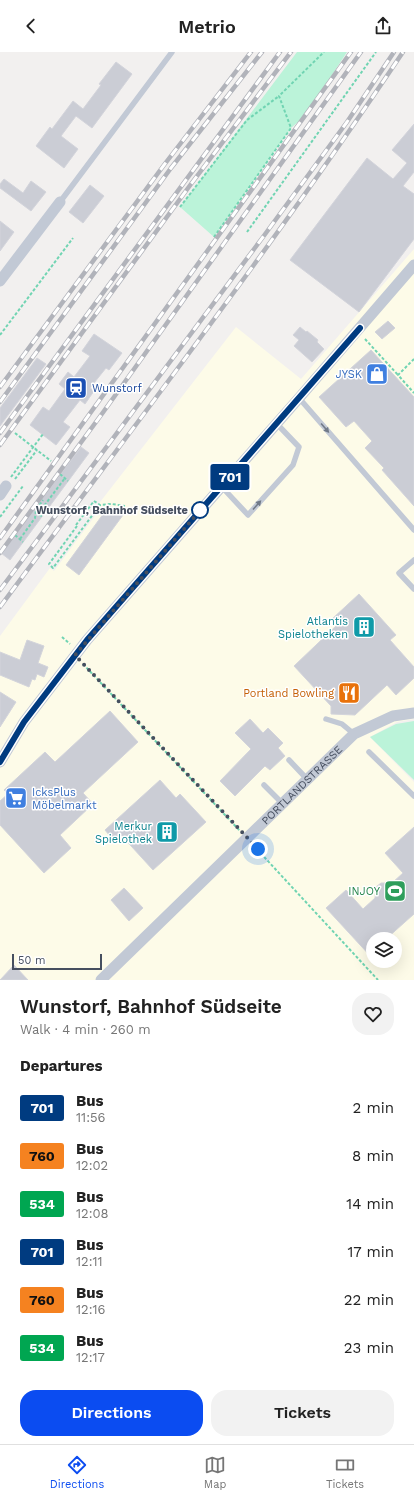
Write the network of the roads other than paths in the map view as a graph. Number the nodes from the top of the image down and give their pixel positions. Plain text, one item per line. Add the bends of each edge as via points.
1 (172, 52) edge
2 (60, 202) joint
3 (412, 271) edge
4 (0, 282) edge
5 (300, 398) junction
6 (277, 424) junction
7 (221, 486) junction
8 (414, 530) edge
9 (414, 560) edge
10 (414, 589) edge
11 (414, 712) edge
12 (326, 719) dead end
13 (354, 734) junction
14 (369, 752) dead end
15 (289, 760) dead end
16 (0, 762) edge
17 (307, 779) junction
18 (264, 785) dead end
19 (414, 796) edge
20 (282, 803) junction
21 (101, 980) edge

1 - 2 lane
2 - 4 street
3 - 5 street
5 - 6 street
5 -> 8 lane
6 - 7 street
7 -> 6 lane via 248,515 293,465 299,447
7 - 16 street via 75,655 24,722
9 - 10 lane via 400,573
11 - 13 street, PORTLANDSTRASSE via 393,716
12 - 13 lane via 342,724
13 - 17 street, PORTLANDSTRASSE
14 - 19 lane
15 - 17 lane
17 - 20 street, PORTLANDSTRASSE
18 - 20 lane
20 - 21 street, PORTLANDSTRASSE

